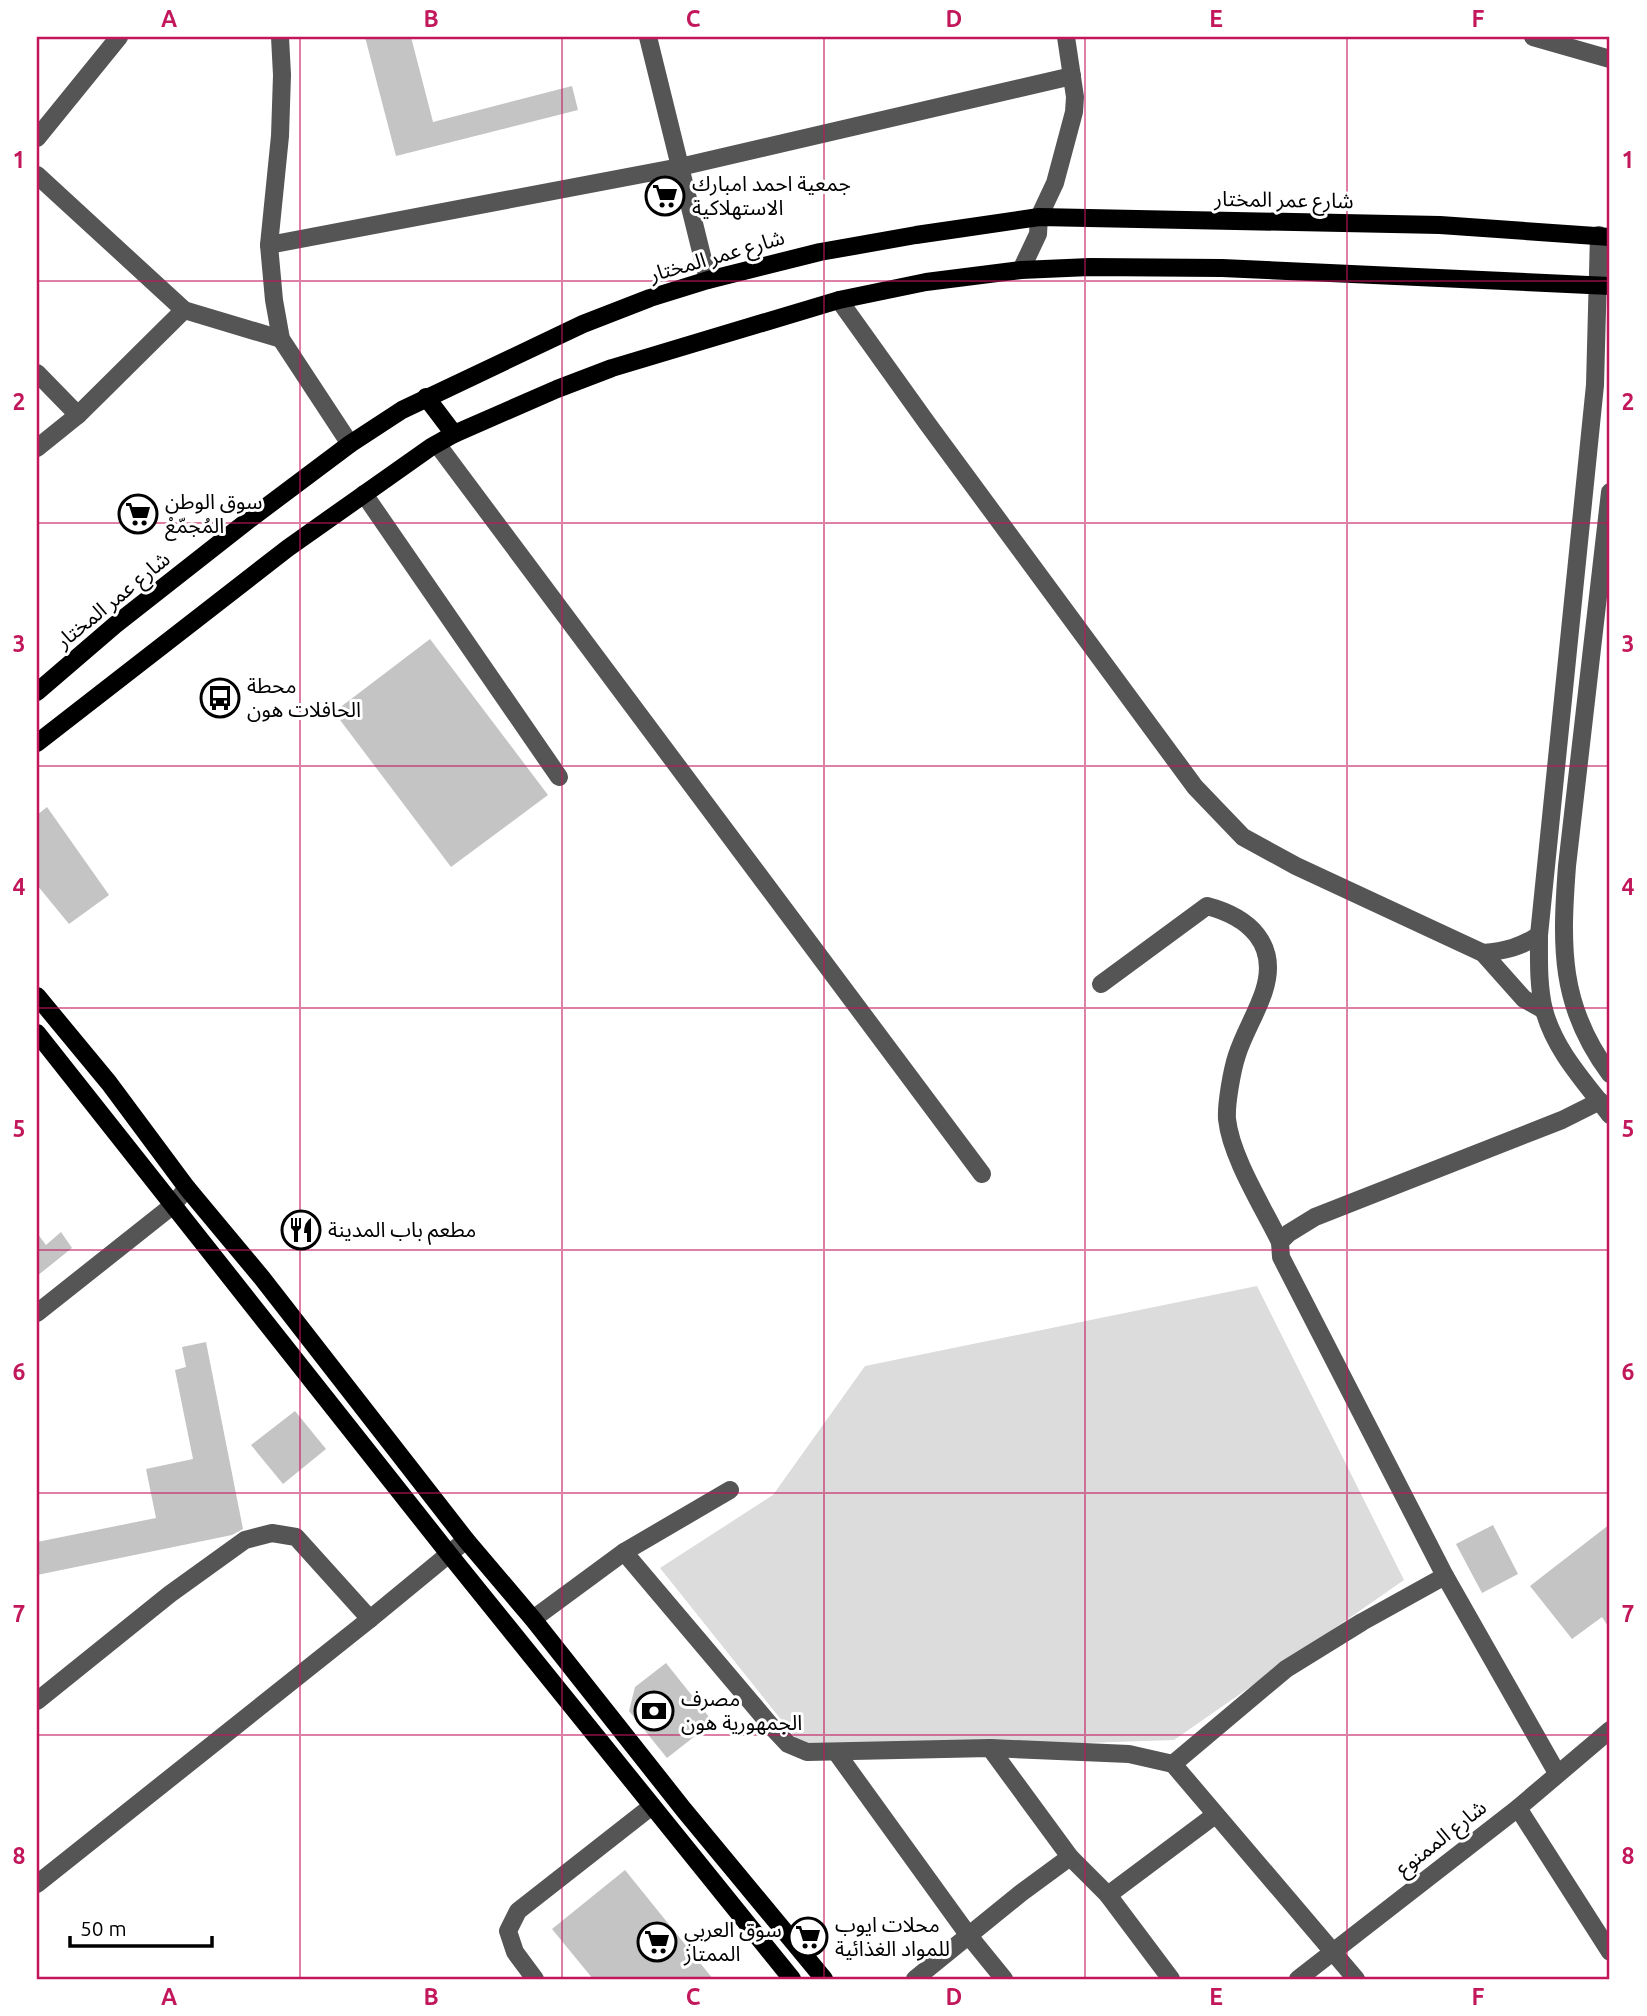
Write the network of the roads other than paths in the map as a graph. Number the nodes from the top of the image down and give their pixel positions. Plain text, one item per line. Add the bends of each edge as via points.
1 (120, 37) edge
2 (281, 37) edge
3 (648, 37) edge
4 (1066, 37) edge
5 (1543, 38) edge
6 (1610, 59) edge
7 (1072, 76) junction
8 (37, 138) edge
9 (680, 167) junction
10 (37, 175) edge
11 (1039, 217) junction
12 (1605, 236) edge
13 (269, 246) junction
14 (1021, 270) junction
15 (708, 279) junction
16 (1603, 286) edge
17 (839, 300) junction
18 (184, 310) junction
19 (281, 339) junction
20 (37, 373) edge
21 (426, 397) junction
22 (78, 415) junction
23 (454, 434) junction
24 (350, 444) junction
25 (438, 444) junction
26 (37, 448) edge
27 (1610, 492) edge
28 (364, 495) junction
29 (1579, 563) junction
30 (1606, 565) edge
31 (37, 692) edge
32 (37, 743) edge
33 (559, 777) dead end
34 (1539, 935) junction
35 (1483, 953) junction
36 (1101, 984) dead end
37 (37, 996) edge
38 (1544, 1010) junction
39 (37, 1032) edge
40 (1610, 1073) edge
41 (1605, 1108) edge
42 (982, 1174) dead end
43 (187, 1188) junction
44 (172, 1206) junction
45 (1280, 1242) junction
46 (37, 1313) edge
47 (730, 1490) dead end
48 (466, 1540) junction
49 (624, 1552) junction
50 (449, 1555) junction
51 (1445, 1576) junction
52 (370, 1619) junction
53 (533, 1619) junction
54 (37, 1701) edge
55 (1610, 1730) edge
56 (990, 1748) junction
57 (836, 1752) junction
58 (644, 1758) junction
59 (1172, 1764) junction
60 (1557, 1773) junction
61 (626, 1774) junction
62 (652, 1806) junction
63 (1518, 1808) junction
64 (1215, 1815) junction
65 (1070, 1857) junction
66 (37, 1884) edge
67 (1108, 1895) junction
68 (969, 1936) junction
69 (1333, 1951) junction
70 (1610, 1952) edge
71 (535, 1979) edge
72 (792, 1979) edge
73 (824, 1979) edge
74 (915, 1979) edge
75 (1004, 1979) edge
76 (1171, 1979) edge
77 (1298, 1979) edge
78 (1356, 1979) edge

1 - 8 street
2 - 13 street via 280,135
3 - 9 street
4 - 7 street
5 - 6 street
7 - 9 street
7 - 11 street via 1071,128 1055,183
9 - 13 street
9 - 15 street
10 - 18 street
11 - 12 main road, شارع عمر المختار via 1440,226
11 - 14 street via 1038,234
11 - 15 main road, شارع عمر المختار via 916,234
12 - 16 street
13 - 19 street
14 - 16 main road via 1222,268
14 - 17 main road via 926,282
15 - 21 main road, شارع عمر المختار via 583,324
16 - 29 street
17 - 23 main road via 612,368
17 - 35 street via 1195,787 1243,838
18 - 19 street
18 - 22 street
19 - 24 street
20 - 22 street
21 - 23 main road
21 - 24 main road, شارع عمر المختار
22 - 26 street
23 - 25 main road
24 - 31 main road, شارع عمر المختار via 115,625
25 - 28 main road
25 - 42 street
27 - 30 street
28 - 32 main road via 288,548
28 - 33 street
29 - 30 street
29 - 34 street
30 - 40 street via 1563,922 1576,1014 1592,1049
34 - 35 street via 1508,950
34 - 38 street
35 - 38 street via 1524,999
36 - 45 street via 1208,906 1230,912 1259,935 1268,966 1265,990 1236,1057 1227,1117 1233,1148
37 - 43 main road
38 - 41 street via 1569,1063
39 - 44 main road
41 - 45 street via 1562,1120 1315,1217
43 - 44 street
43 - 48 main road
44 - 46 street
44 - 50 main road
45 - 51 street via 1281,1257
47 - 49 street
48 - 50 street
48 - 53 main road
49 - 53 street
49 - 57 street via 788,1744 807,1752
50 - 52 street
50 - 61 main road
51 - 59 street via 1286,1670
51 - 60 street
52 - 54 street via 296,1537 272,1533 246,1540 181,1586
52 - 66 street
53 - 58 main road
55 - 60 street, شارع الممنوع
56 - 57 street
56 - 59 street via 1129,1754
56 - 65 street
57 - 68 street
58 - 61 main road
58 - 73 main road
59 - 64 street
60 - 63 street, شارع الممنوع
61 - 62 main road
62 - 71 street via 517,1911 508,1931 514,1952
62 - 72 main road
63 - 69 street, شارع الممنوع
63 - 70 street
64 - 67 street
64 - 69 street
65 - 67 street
65 - 68 street
67 - 76 street
68 - 74 street
68 - 75 street
69 - 77 street, شارع الممنوع
69 - 78 street

